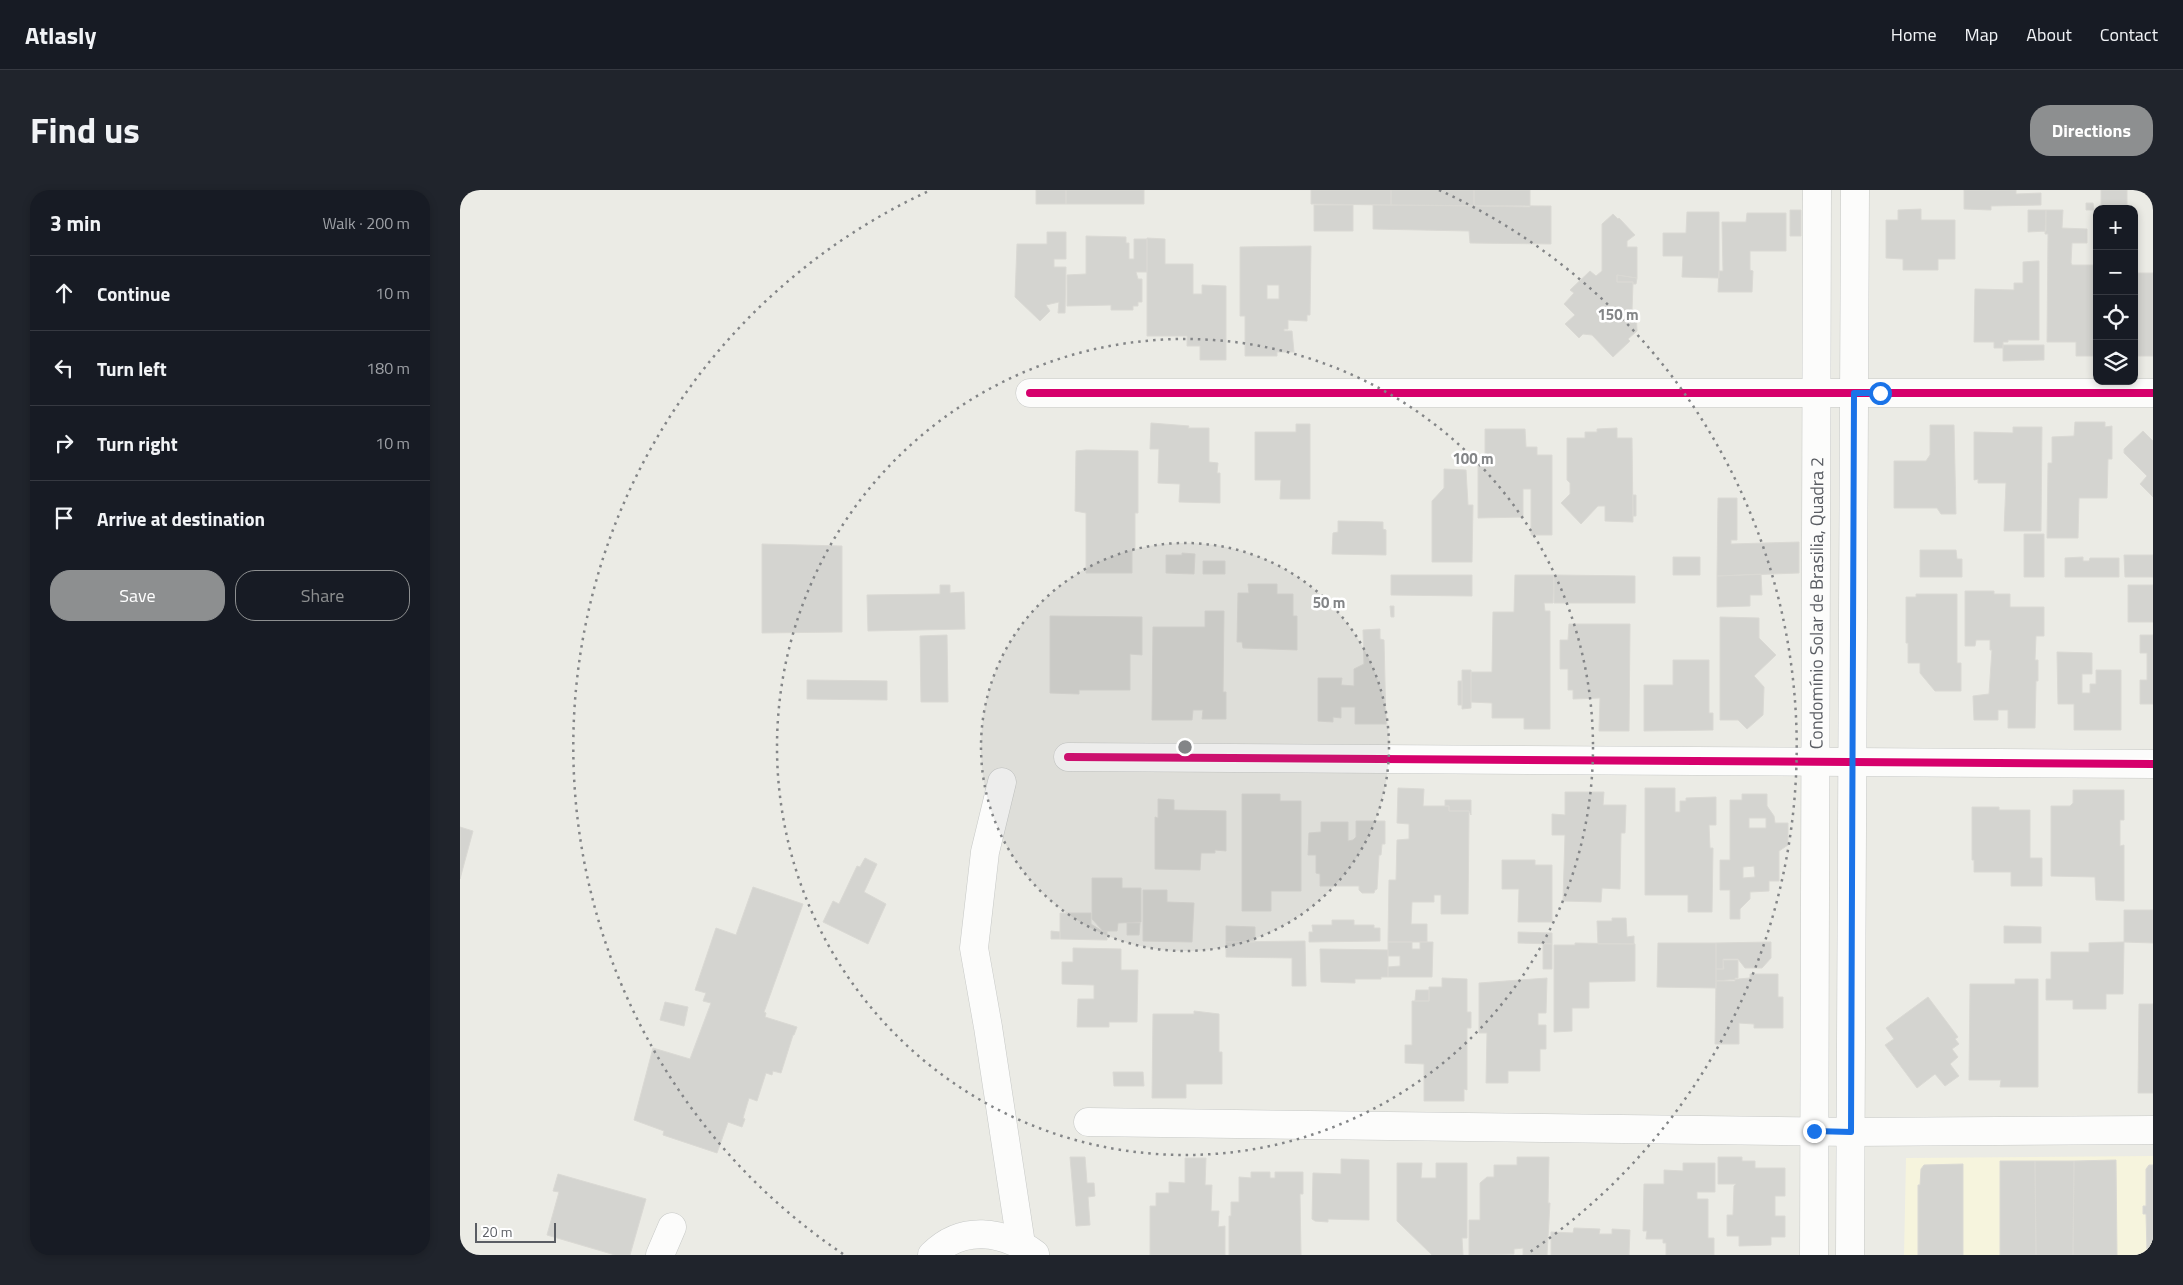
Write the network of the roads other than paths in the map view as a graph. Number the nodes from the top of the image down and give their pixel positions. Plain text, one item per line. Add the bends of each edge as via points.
1 (1817, 190) edge
2 (1855, 190) edge
3 (1816, 392) junction
4 (1030, 393) dead end
5 (1854, 393) junction
6 (2153, 393) edge
7 (1068, 757) dead end
8 (1815, 762) junction
9 (1853, 762) junction
10 (2153, 764) edge
11 (1002, 782) dead end
12 (1088, 1122) dead end
13 (2153, 1130) edge
14 (1814, 1131) junction
15 (1851, 1132) junction
16 (672, 1227) dead end
17 (1028, 1250) edge
18 (660, 1255) edge
19 (932, 1255) edge
20 (1814, 1255) edge
21 (1850, 1255) edge

1 - 3 street, Condomínio Solar de Brasilia, Quadra 2
2 - 5 street, Condomínio Solar de Brasilia, Quadra 2
3 - 4 street
3 - 5 street
3 - 8 street, Condomínio Solar de Brasilia, Quadra 2
5 - 6 street
5 - 9 street, Condomínio Solar de Brasilia, Quadra 2
7 - 8 street
8 - 9 street
8 - 14 street, Condomínio Solar de Brasilia, Quadra 2
9 - 10 street
9 - 15 street, Condomínio Solar de Brasilia, Quadra 2
11 - 17 street via 985,852 974,948
12 - 14 street
13 - 15 street
14 - 15 street
14 - 20 street, Condomínio Solar de Brasilia, Quadra 2
15 - 21 street, Condomínio Solar de Brasilia, Quadra 2
16 - 18 street
17 - 19 street via 1006,1238 982,1234 959,1237

